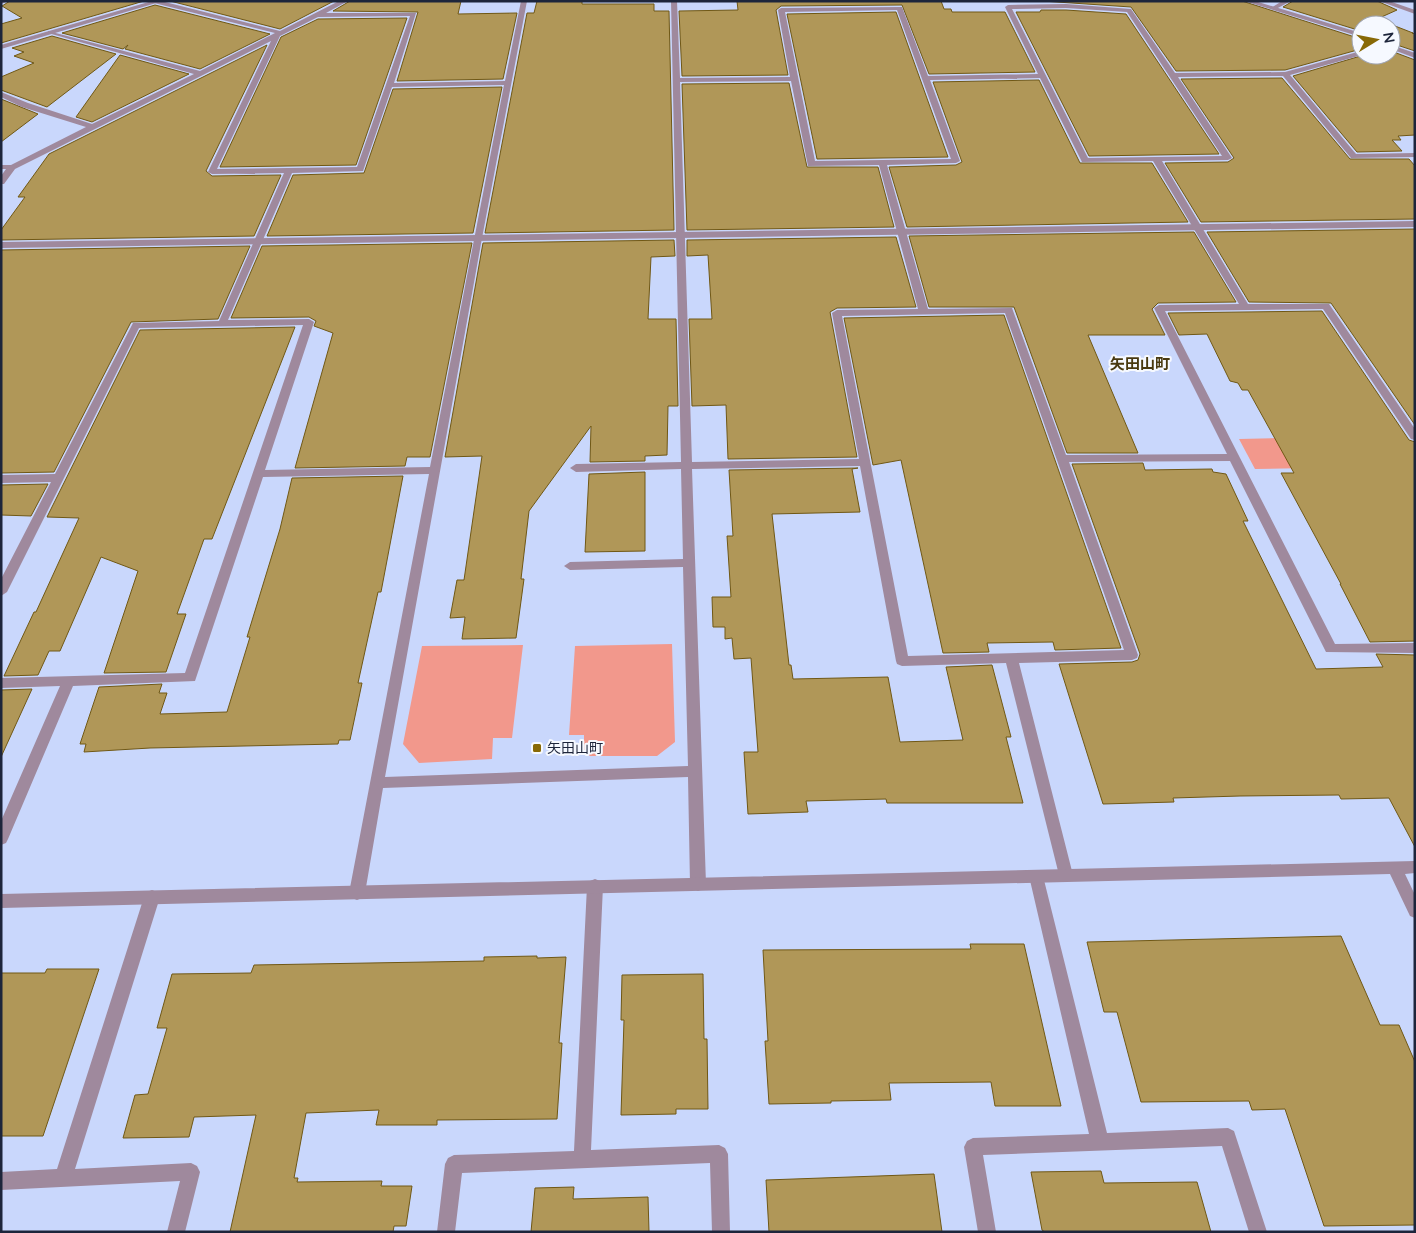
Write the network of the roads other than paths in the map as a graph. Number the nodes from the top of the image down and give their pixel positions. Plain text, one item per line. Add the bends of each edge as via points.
1 (5, 1) edge
2 (345, 1) edge
3 (524, 1) edge
4 (674, 1) edge
5 (1247, 1) edge
6 (1288, 1) edge
7 (1382, 1) edge
8 (1, 2) edge
9 (158, 2) edge
10 (1064, 4) edge
11 (842, 5) edge
12 (1274, 8) junction
13 (1415, 12) edge
14 (318, 15) junction
15 (50, 32) junction
16 (1351, 32) edge
17 (279, 34) junction
18 (1, 47) edge
19 (1401, 51) edge
20 (1351, 56) edge
21 (1415, 56) edge
22 (200, 74) junction
23 (1285, 74) junction
24 (1173, 75) junction
25 (1042, 76) junction
26 (926, 78) junction
27 (794, 79) junction
28 (676, 80) junction
29 (508, 83) junction
30 (389, 85) junction
31 (1, 94) edge
32 (93, 127) junction
33 (1415, 156) edge
34 (1156, 159) junction
35 (882, 162) junction
36 (12, 166) junction
37 (1, 167) edge
38 (289, 170) junction
39 (1, 182) edge
40 (1415, 224) edge
41 (1196, 227) junction
42 (901, 232) junction
43 (681, 235) junction
44 (478, 238) junction
45 (259, 241) junction
46 (1, 245) edge
47 (1245, 307) junction
48 (924, 312) junction
49 (222, 324) junction
50 (1415, 437) edge
51 (1234, 456) junction
52 (1062, 460) junction
53 (864, 462) junction
54 (687, 467) junction
55 (576, 468) dead end
56 (435, 470) junction
57 (258, 474) junction
58 (59, 478) junction
59 (1, 479) edge
60 (689, 563) junction
61 (570, 566) dead end
62 (1, 592) edge
63 (1415, 648) edge
64 (1011, 658) junction
65 (68, 682) junction
66 (1, 683) edge
67 (695, 771) junction
68 (377, 782) junction
69 (1, 839) edge
70 (1415, 866) edge
71 (1394, 867) junction
72 (1066, 875) junction
73 (1036, 876) junction
74 (698, 884) junction
75 (596, 886) junction
76 (357, 892) junction
77 (152, 897) junction
78 (1, 901) edge
79 (1415, 911) edge
80 (1100, 1142) junction
81 (582, 1159) junction
82 (63, 1178) junction
83 (1, 1181) edge
84 (176, 1232) edge
85 (446, 1232) edge
86 (721, 1232) edge
87 (987, 1232) edge
88 (1258, 1232) edge

1 - 8 street
2 - 14 street
3 - 29 street
4 - 28 street
5 - 12 street
6 - 12 street
7 - 13 street
9 - 15 street
9 - 17 street
10 - 24 street via 1129,10
10 - 25 street via 1008,7
11 - 26 street via 900,8
11 - 27 street via 781,10
12 - 16 street
14 - 17 street
14 - 30 street via 414,14
15 - 18 street
15 - 22 street
17 - 22 street
17 - 38 street via 212,172
19 - 21 street
20 - 23 street
22 - 32 street
23 - 24 street
23 - 33 street via 1354,156
24 - 34 street via 1228,158
25 - 26 street
25 - 34 street via 1084,160
26 - 35 street via 956,161
27 - 28 street
27 - 35 street via 810,164
28 - 43 street
29 - 30 street
29 - 44 street
30 - 38 street via 360,169
31 - 32 street
32 - 36 street
34 - 41 street
35 - 42 street
36 - 37 street
36 - 39 street
38 - 45 street
40 - 41 street
41 - 42 street
41 - 47 street
42 - 43 street
42 - 48 street
43 - 44 street
43 - 54 street
44 - 45 street
44 - 56 street
45 - 46 street
45 - 49 street
47 - 50 street via 1326,306
47 - 51 street via 1159,308
48 - 52 street via 1009,310
48 - 53 street via 837,313
49 - 57 street via 309,322
49 - 58 street via 136,325
51 - 52 street
51 - 63 street via 1331,650
52 - 64 street via 1132,655
53 - 54 street
53 - 64 street via 902,661
54 - 55 street
54 - 60 street
56 - 57 street
56 - 68 street
57 - 65 street via 190,678
58 - 59 street
58 - 62 street
60 - 61 street
60 - 67 street
64 - 72 street
65 - 66 street
65 - 69 street
67 - 68 street
67 - 74 street
68 - 76 street
70 - 71 street
71 - 72 street
71 - 79 street
72 - 73 street
73 - 74 street
73 - 80 street
74 - 75 street
75 - 76 street
75 - 81 street
76 - 77 street
77 - 78 street
77 - 82 street
80 - 87 street via 973,1147
80 - 88 street via 1228,1137
81 - 85 street via 454,1164
81 - 86 street via 719,1154
82 - 83 street
82 - 84 street via 191,1172

